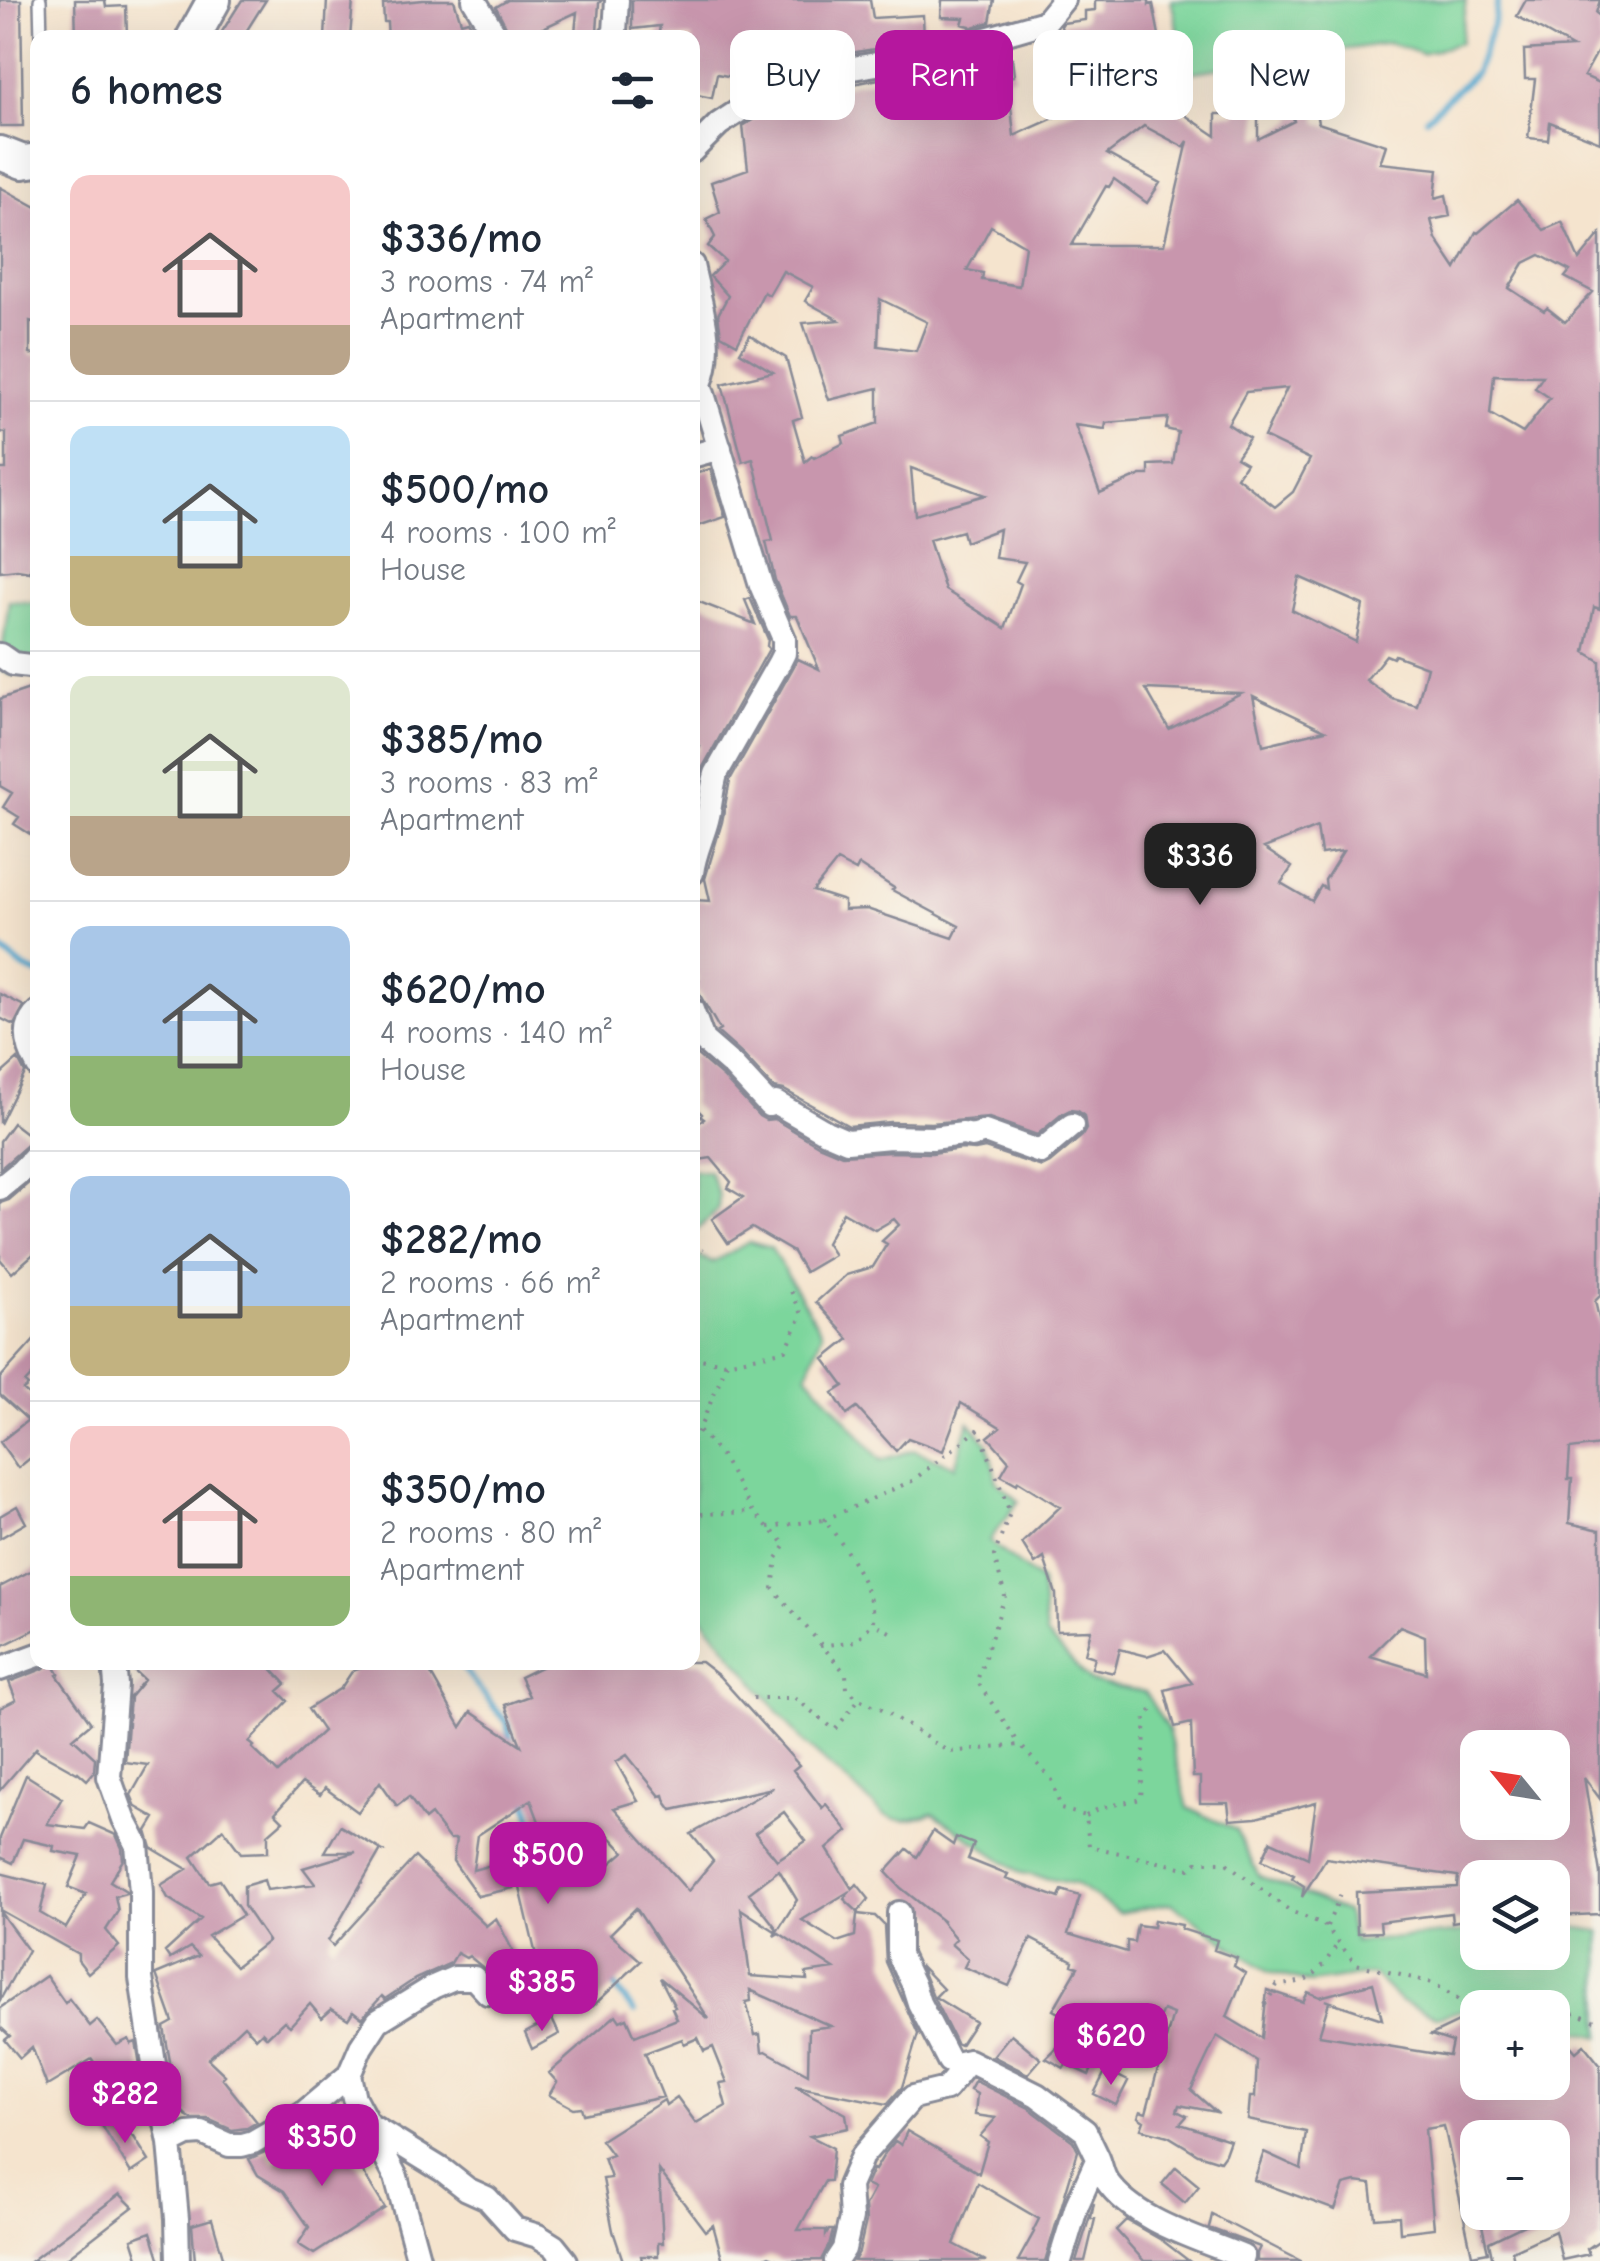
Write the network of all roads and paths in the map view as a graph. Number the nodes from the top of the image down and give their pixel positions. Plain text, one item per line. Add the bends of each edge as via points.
1 (40, 0) edge
2 (214, 0) edge
3 (474, 0) edge
4 (618, 0) edge
5 (1063, 0) edge
6 (41, 30) edge
7 (197, 30) edge
8 (492, 30) edge
9 (614, 30) edge
10 (700, 144) edge
11 (0, 153) edge
12 (30, 161) edge
13 (700, 305) edge
14 (700, 379) edge
15 (700, 395) edge
16 (720, 448) junction
17 (700, 454) edge
18 (0, 656) edge
19 (30, 666) edge
20 (700, 838) edge
21 (30, 1023) edge
22 (700, 1046) edge
23 (30, 1052) edge
24 (1072, 1125) dead end
25 (30, 1162) edge
26 (0, 1188) edge
27 (700, 1249) edge
28 (703, 1250) dead end
29 (789, 1287) dead end
30 (700, 1359) edge
31 (727, 1363) junction
32 (700, 1428) edge
33 (700, 1431) edge
34 (753, 1512) junction
35 (700, 1515) edge
36 (824, 1520) junction
37 (768, 1527) junction
38 (874, 1623) junction
39 (890, 1632) dead end
40 (820, 1646) junction
41 (30, 1658) edge
42 (0, 1670) edge
43 (115, 1670) edge
44 (753, 1698) dead end
45 (859, 1699) junction
46 (1158, 1705) dead end
47 (1020, 1744) junction
48 (1086, 1816) junction
49 (1342, 1889) dead end
50 (900, 1913) dead end
51 (1326, 1928) junction
52 (1338, 1942) junction
53 (558, 1980) dead end
54 (1460, 2001) edge
55 (1265, 2006) dead end
56 (1570, 2014) edge
57 (1600, 2023) edge
58 (968, 2061) junction
59 (349, 2075) junction
60 (368, 2124) junction
61 (170, 2143) junction
62 (1098, 2158) junction
63 (1242, 2257) dead end
64 (178, 2261) edge
65 (419, 2261) edge
66 (566, 2261) edge
67 (836, 2261) edge
68 (1060, 2261) edge

1 - 6 lane
2 - 7 street
3 - 8 street
4 - 9 street
5 - 10 street via 1045,22 930,55 792,82 719,124
11 - 12 street
13 - 14 street via 708,344
15 - 16 street
16 - 17 street
16 - 20 street via 784,653 716,774
18 - 19 street
21 - 23 street
22 - 24 street via 732,1066 769,1105 776,1102 847,1141 986,1132 1040,1152
25 - 26 street
27 - 28 path
29 - 31 path via 802,1314 786,1350
30 - 31 path
31 - 32 path
33 - 34 path
34 - 35 path
34 - 37 path
36 - 37 path
36 - 38 path via 844,1544
36 - 47 path via 912,1481 979,1428 1010,1513 994,1556 1005,1596 978,1680
37 - 40 path via 786,1545 773,1588
38 - 39 path
38 - 40 path via 854,1641
40 - 45 path
41 - 42 street
43 - 61 street via 110,1777 137,1844 141,1978
44 - 45 path via 796,1698 835,1730
45 - 47 path via 950,1752
46 - 48 path via 1146,1716 1140,1799
47 - 48 path via 1052,1780 1061,1809
48 - 51 path via 1089,1846 1189,1869 1197,1862 1226,1862 1290,1911
49 - 51 path
50 - 58 street via 899,1955 918,2003 950,2061
51 - 52 path
52 - 54 path via 1356,1964 1434,1983
52 - 55 path via 1318,1972 1277,1985
53 - 59 street via 488,1993 474,1978 433,1987 378,2022
56 - 57 path
58 - 62 street via 1060,2111 1084,2130
58 - 67 street via 946,2089 914,2097 862,2156 849,2186 851,2218
59 - 60 street
59 - 61 street via 305,2112 253,2142 229,2145 202,2133
60 - 65 street via 396,2177
60 - 66 street via 487,2198 515,2229 554,2246
61 - 64 street
62 - 63 street via 1106,2179 1143,2214
62 - 68 street

